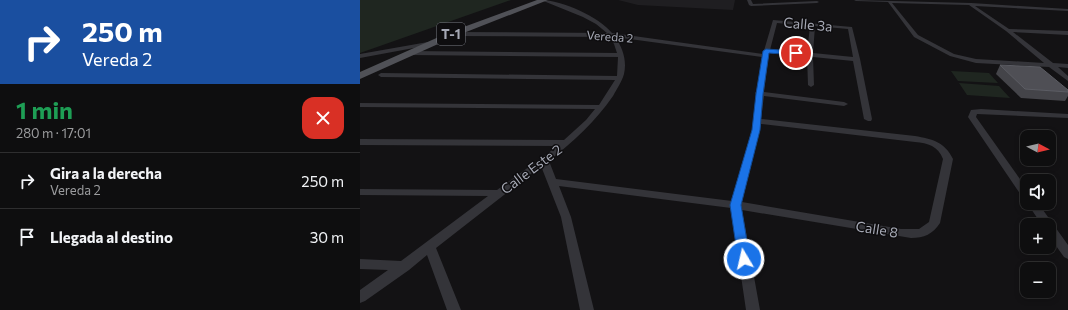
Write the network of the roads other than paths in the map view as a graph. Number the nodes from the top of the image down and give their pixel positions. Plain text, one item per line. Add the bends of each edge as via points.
1 (539, 0) edge
2 (749, 0) edge
3 (777, 0) edge
4 (856, 0) edge
5 (794, 1) edge
6 (889, 1) junction
7 (818, 2) dead end
8 (969, 2) edge
9 (1068, 10) edge
10 (813, 24) junction
11 (1008, 30) junction
12 (1068, 33) edge
13 (453, 34) junction
14 (613, 35) junction
15 (428, 44) junction
16 (400, 49) junction
17 (409, 53) junction
18 (766, 54) junction
19 (810, 54) junction
20 (621, 55) junction
21 (360, 56) edge
22 (857, 59) junction
23 (1052, 65) junction
24 (360, 66) edge
25 (1068, 66) edge
26 (360, 76) edge
27 (381, 76) dead end
28 (620, 78) junction
29 (1068, 79) edge
30 (811, 85) dead end
31 (759, 94) junction
32 (844, 104) dead end
33 (360, 105) edge
34 (602, 107) junction
35 (1068, 116) edge
36 (868, 119) dead end
37 (757, 121) junction
38 (360, 142) edge
39 (565, 143) junction
40 (544, 161) junction
41 (552, 182) junction
42 (1020, 186) edge
43 (360, 192) edge
44 (499, 193) junction
45 (736, 205) junction
46 (1056, 237) edge
47 (430, 248) junction
48 (1068, 254) edge
49 (360, 264) edge
50 (406, 266) junction
51 (360, 297) edge
52 (454, 310) edge
53 (587, 310) edge
54 (753, 310) edge

1 - 13 main road, T-1
1 - 14 street via 578,13
1 - 16 main road, T-1
2 - 5 street via 751,5
3 - 5 street
4 - 6 street
5 - 7 street
6 - 8 street
6 - 23 street via 916,36 952,55 976,61
8 - 9 street
8 - 11 street
10 - 18 street, Calle 3a via 775,21
10 - 19 street
10 - 22 street, Calle 3a via 850,28
11 - 12 street
11 - 23 street
13 - 14 street, Vereda 2
13 - 15 main road, T-1
14 - 18 street, Vereda 2
14 - 20 street, Calle Este 2
15 - 16 street
15 - 17 main road, T-1
16 - 21 street
16 - 24 main road, T-1
17 - 20 street
17 - 26 main road, T-1
18 - 19 street, Vereda 2
18 - 31 street, Calle 3a
19 - 22 street, Vereda 2
19 - 30 street
20 - 28 street, Calle Este 2
22 - 36 street, Calle 3a
23 - 25 street
23 - 29 street
27 - 28 street
28 - 34 street, Calle Este 2
31 - 32 street
31 - 37 street, Calle 3a
33 - 34 street
34 - 39 street, Calle Este 2
35 - 42 street via 974,112 972,117
37 - 45 street, Calle 3a
37 - 45 street, Calle 8 via 915,139 940,145 948,159 934,223 929,231 919,234 901,233
38 - 39 street
39 - 40 street, Calle Este 2
40 - 41 street
40 - 44 street, Calle Este 2
41 - 45 street, Calle 8
41 - 53 street via 566,217
43 - 44 street
44 - 47 street, Calle Este 2
45 - 54 street, Calle 3a
46 - 48 street
47 - 50 street, Calle Este 2
47 - 52 street
49 - 50 street
50 - 51 street, Calle Este 2

